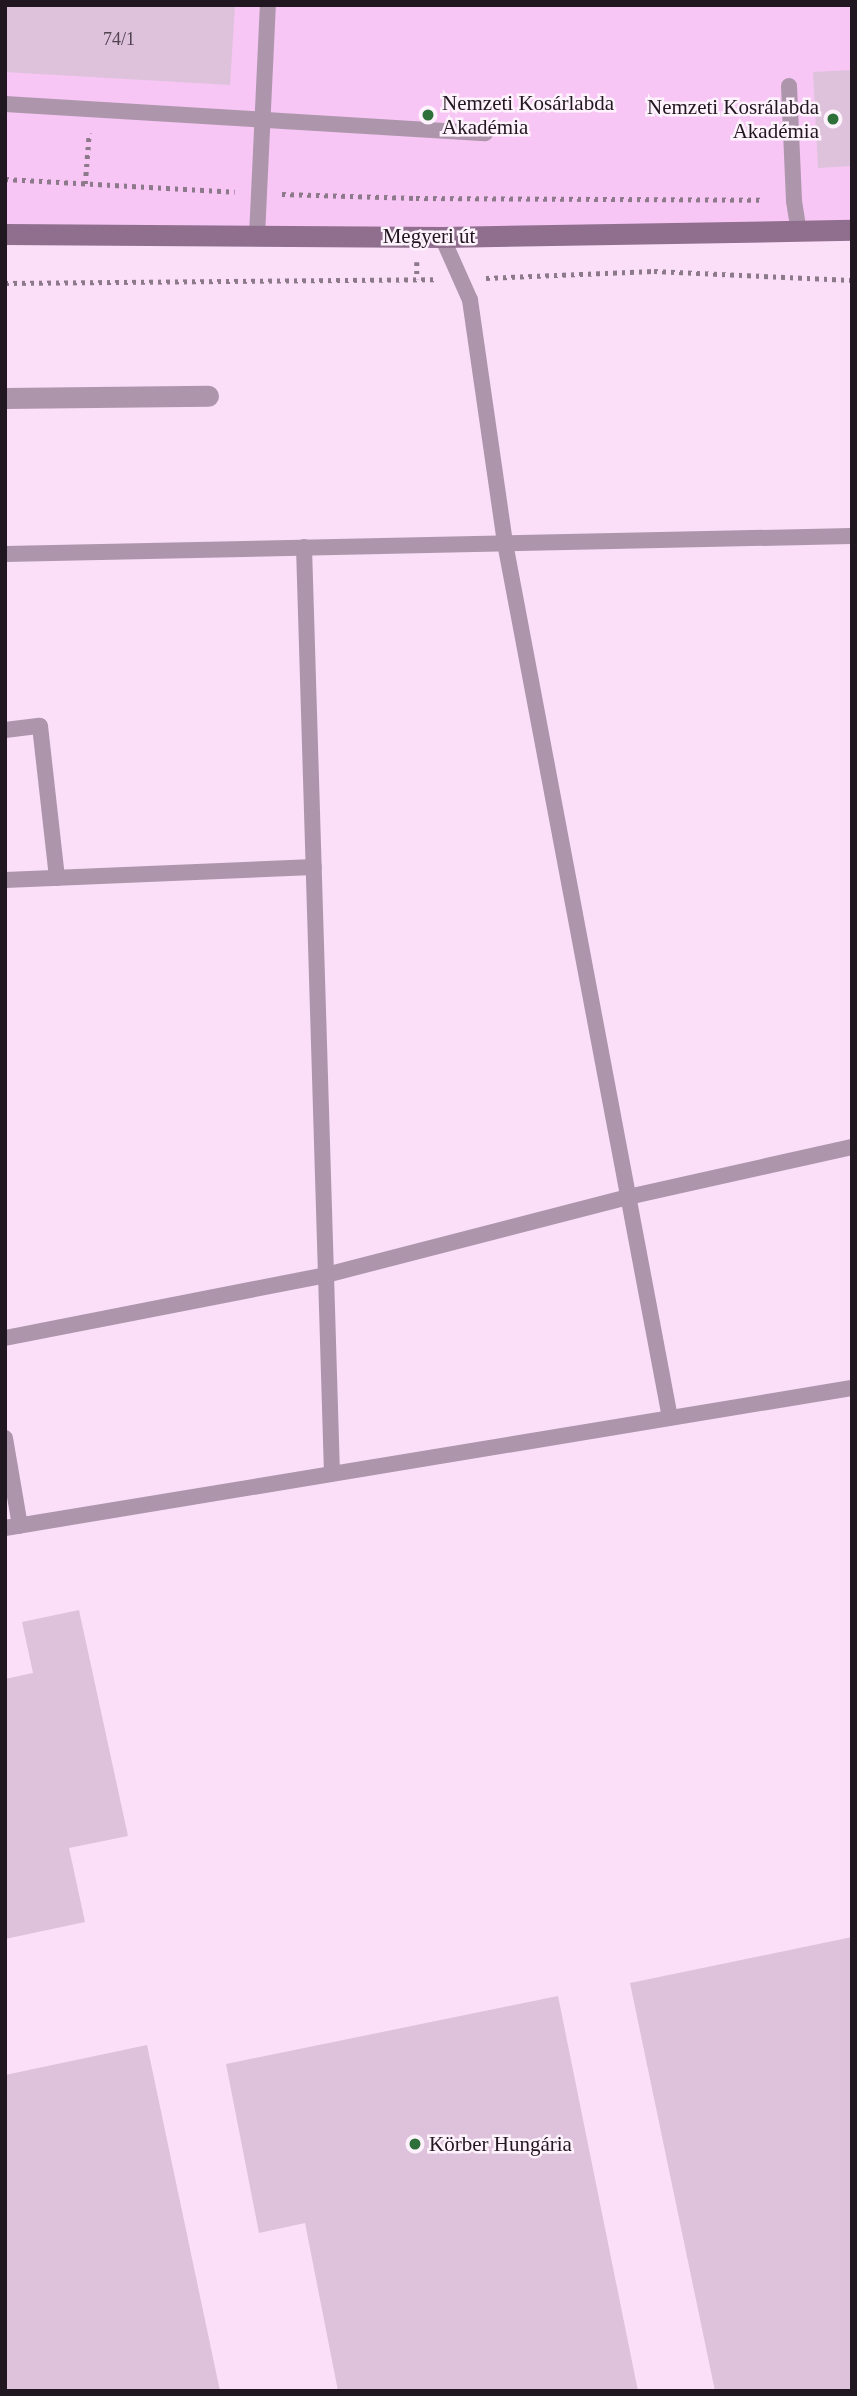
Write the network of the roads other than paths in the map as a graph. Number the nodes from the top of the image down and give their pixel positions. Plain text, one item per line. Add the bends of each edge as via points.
1 (268, 5) edge
2 (789, 86) dead end
3 (5, 104) edge
4 (263, 120) junction
5 (485, 133) dead end
6 (852, 230) edge
7 (799, 231) junction
8 (5, 234) edge
9 (257, 236) junction
10 (442, 237) junction
11 (208, 396) dead end
12 (5, 398) edge
13 (852, 536) edge
14 (505, 543) junction
15 (304, 547) junction
16 (5, 554) edge
17 (5, 730) edge
18 (314, 867) junction
19 (57, 878) junction
20 (5, 880) edge
21 (852, 1146) edge
22 (628, 1197) junction
23 (326, 1275) junction
24 (5, 1338) edge
25 (852, 1388) edge
26 (670, 1418) junction
27 (5, 1438) edge
28 (331, 1474) junction
29 (13, 1527) edge

1 - 4 lane
2 - 7 lane
3 - 4 lane
4 - 5 lane
4 - 9 lane
6 - 7 street, Megyeri út
7 - 10 street, Megyeri út
8 - 9 street, Megyeri út
9 - 10 street, Megyeri út
10 - 14 lane via 470,300
11 - 12 street
13 - 14 lane
14 - 15 lane
14 - 22 lane
15 - 16 lane
15 - 18 lane
17 - 19 lane via 40,726
18 - 19 lane
18 - 23 lane
19 - 20 lane
21 - 22 lane
22 - 23 lane
22 - 26 lane
23 - 24 lane
23 - 28 lane
25 - 26 lane
26 - 28 lane
27 - 29 lane
28 - 29 lane

